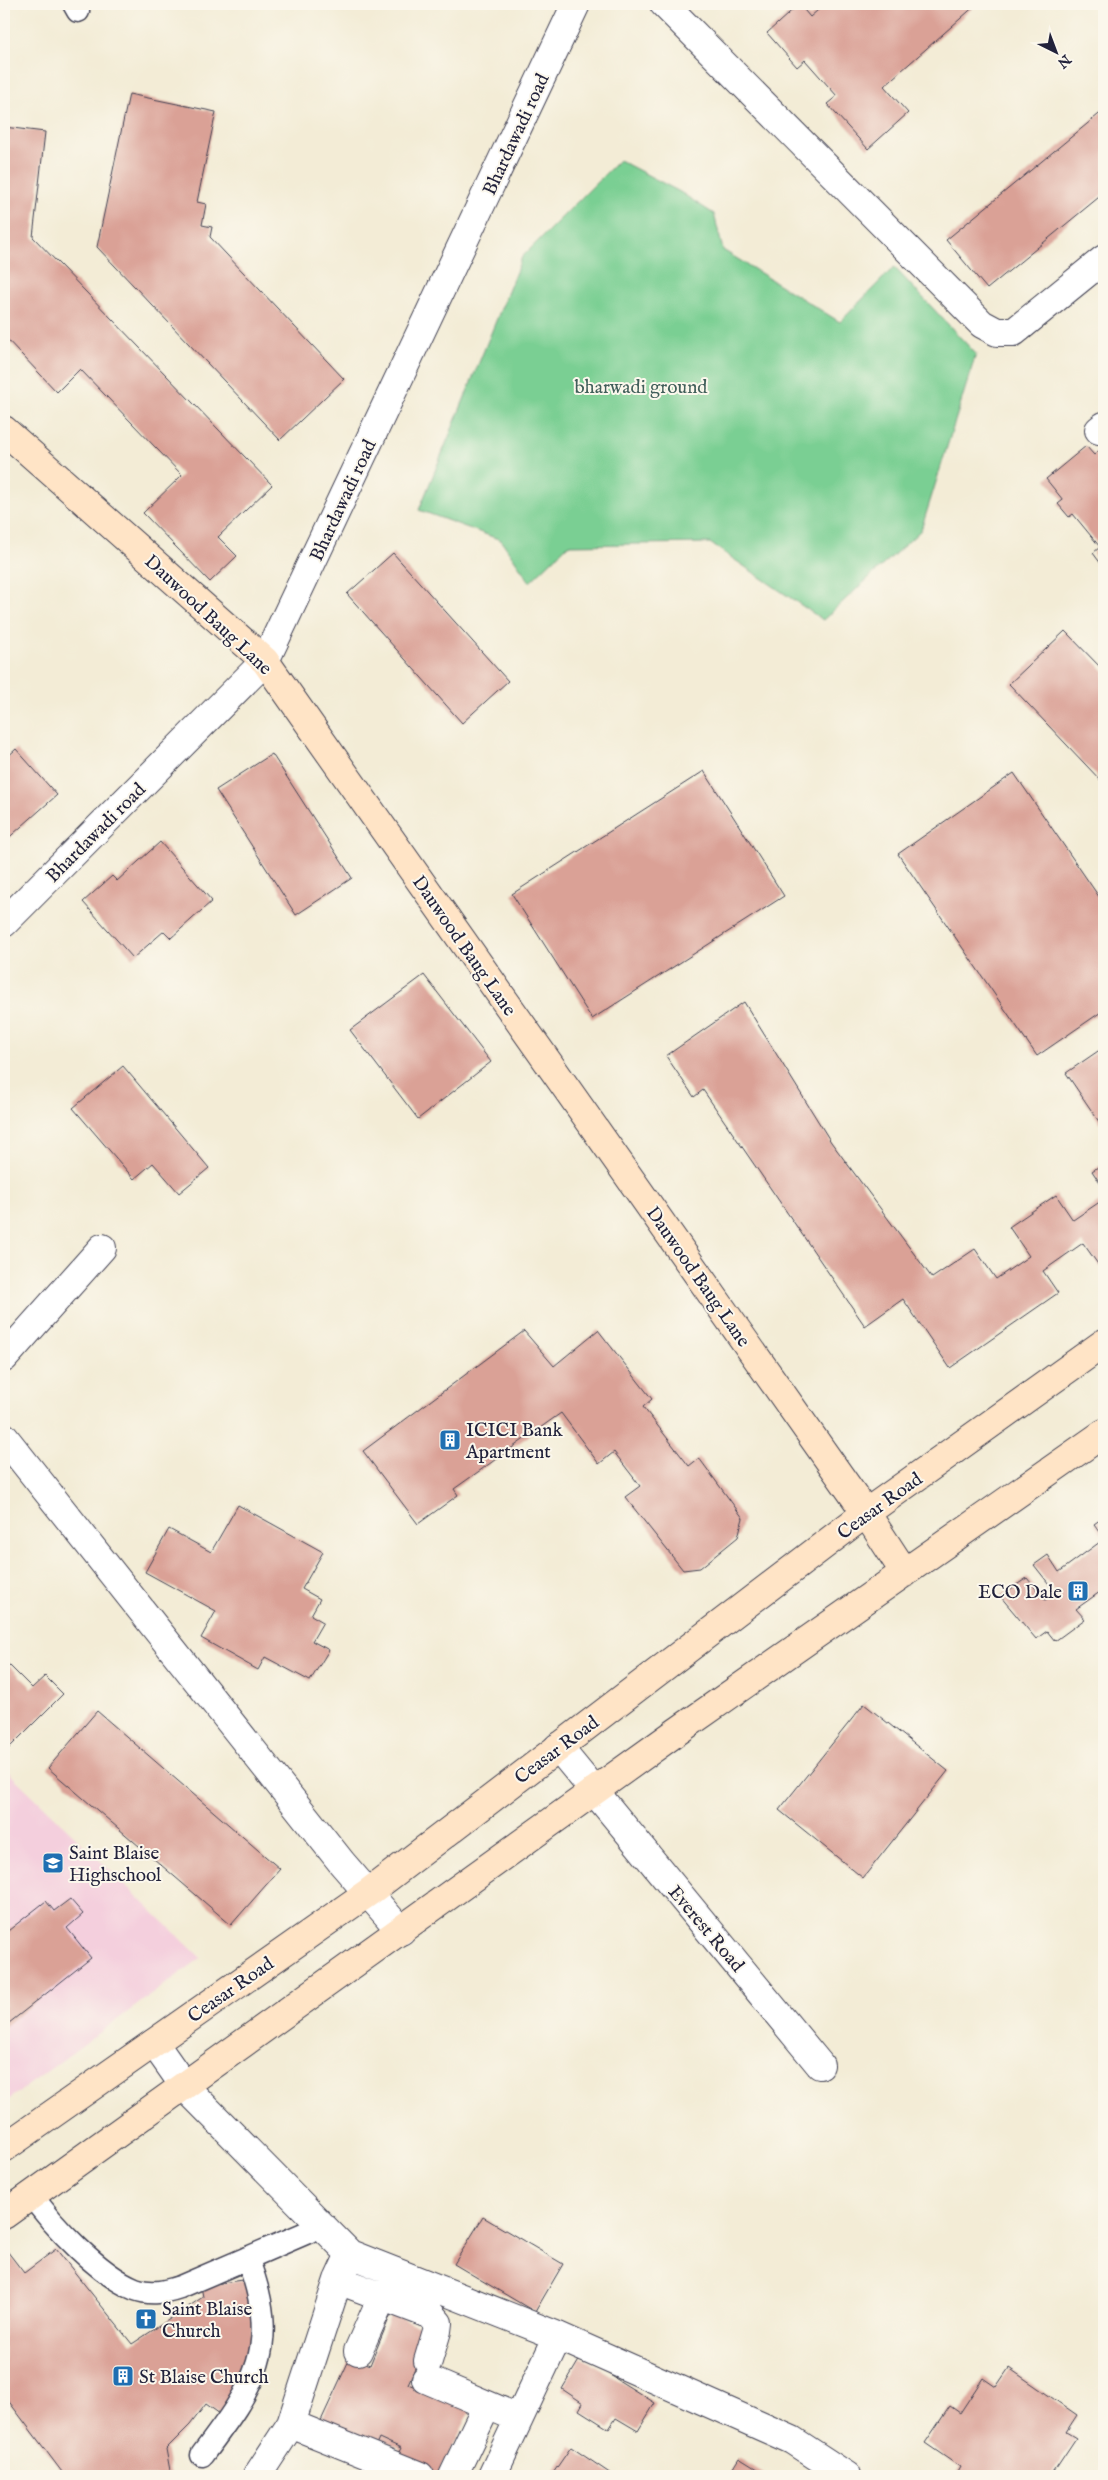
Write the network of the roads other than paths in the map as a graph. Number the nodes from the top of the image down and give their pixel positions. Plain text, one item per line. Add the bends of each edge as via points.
1 (576, 4) edge
2 (664, 4) edge
3 (1104, 259) edge
4 (4, 430) edge
5 (265, 661) junction
6 (4, 923) edge
7 (102, 1248) dead end
8 (1104, 1343) edge
9 (4, 1358) edge
10 (1104, 1433) edge
11 (4, 1437) edge
12 (866, 1514) junction
13 (905, 1573) junction
14 (558, 1747) junction
15 (594, 1792) junction
16 (369, 1892) junction
17 (401, 1931) junction
18 (154, 2043) junction
19 (820, 2065) dead end
20 (184, 2086) junction
21 (4, 2148) edge
22 (31, 2194) junction
23 (4, 2215) edge
24 (322, 2226) junction
25 (350, 2254) junction
26 (248, 2258) junction
27 (338, 2280) junction
28 (382, 2297) junction
29 (558, 2336) junction
30 (358, 2351) dead end
31 (487, 2405) junction
32 (518, 2418) junction
33 (291, 2424) junction
34 (202, 2455) dead end
35 (257, 2476) edge
36 (420, 2476) edge
37 (454, 2476) edge
38 (492, 2476) edge
39 (847, 2476) edge

1 - 5 street, Bhardawadi road
2 - 3 street via 982,324 997,332 1014,332
4 - 5 main road, Dauwood Baug Lane
5 - 6 street, Bhardawadi road
5 - 12 main road, Dauwood Baug Lane
7 - 9 street
8 - 12 main road, Ceasar Road
10 - 13 main road
11 - 16 street via 342,1863
12 - 13 main road, Dauwood Baug Lane
12 - 14 main road, Ceasar Road
13 - 15 main road
14 - 15 street, Everest Road
14 - 16 main road, Ceasar Road
15 - 17 main road
15 - 19 street, Everest Road
16 - 17 street
16 - 18 main road, Ceasar Road
17 - 20 main road
18 - 20 street
18 - 21 main road, Ceasar Road
20 - 22 main road
20 - 24 street
22 - 23 main road
22 - 26 lane via 53,2223 99,2266 135,2288 164,2292
24 - 25 street
24 - 26 lane
25 - 27 street
25 - 29 street
26 - 34 lane via 264,2322 260,2359 238,2407
27 - 28 street
27 - 33 street
28 - 30 street
28 - 31 street via 431,2316 438,2323 427,2370
29 - 32 street
29 - 39 street via 792,2440
31 - 32 street
31 - 37 street
32 - 38 street
33 - 35 street
33 - 36 street

